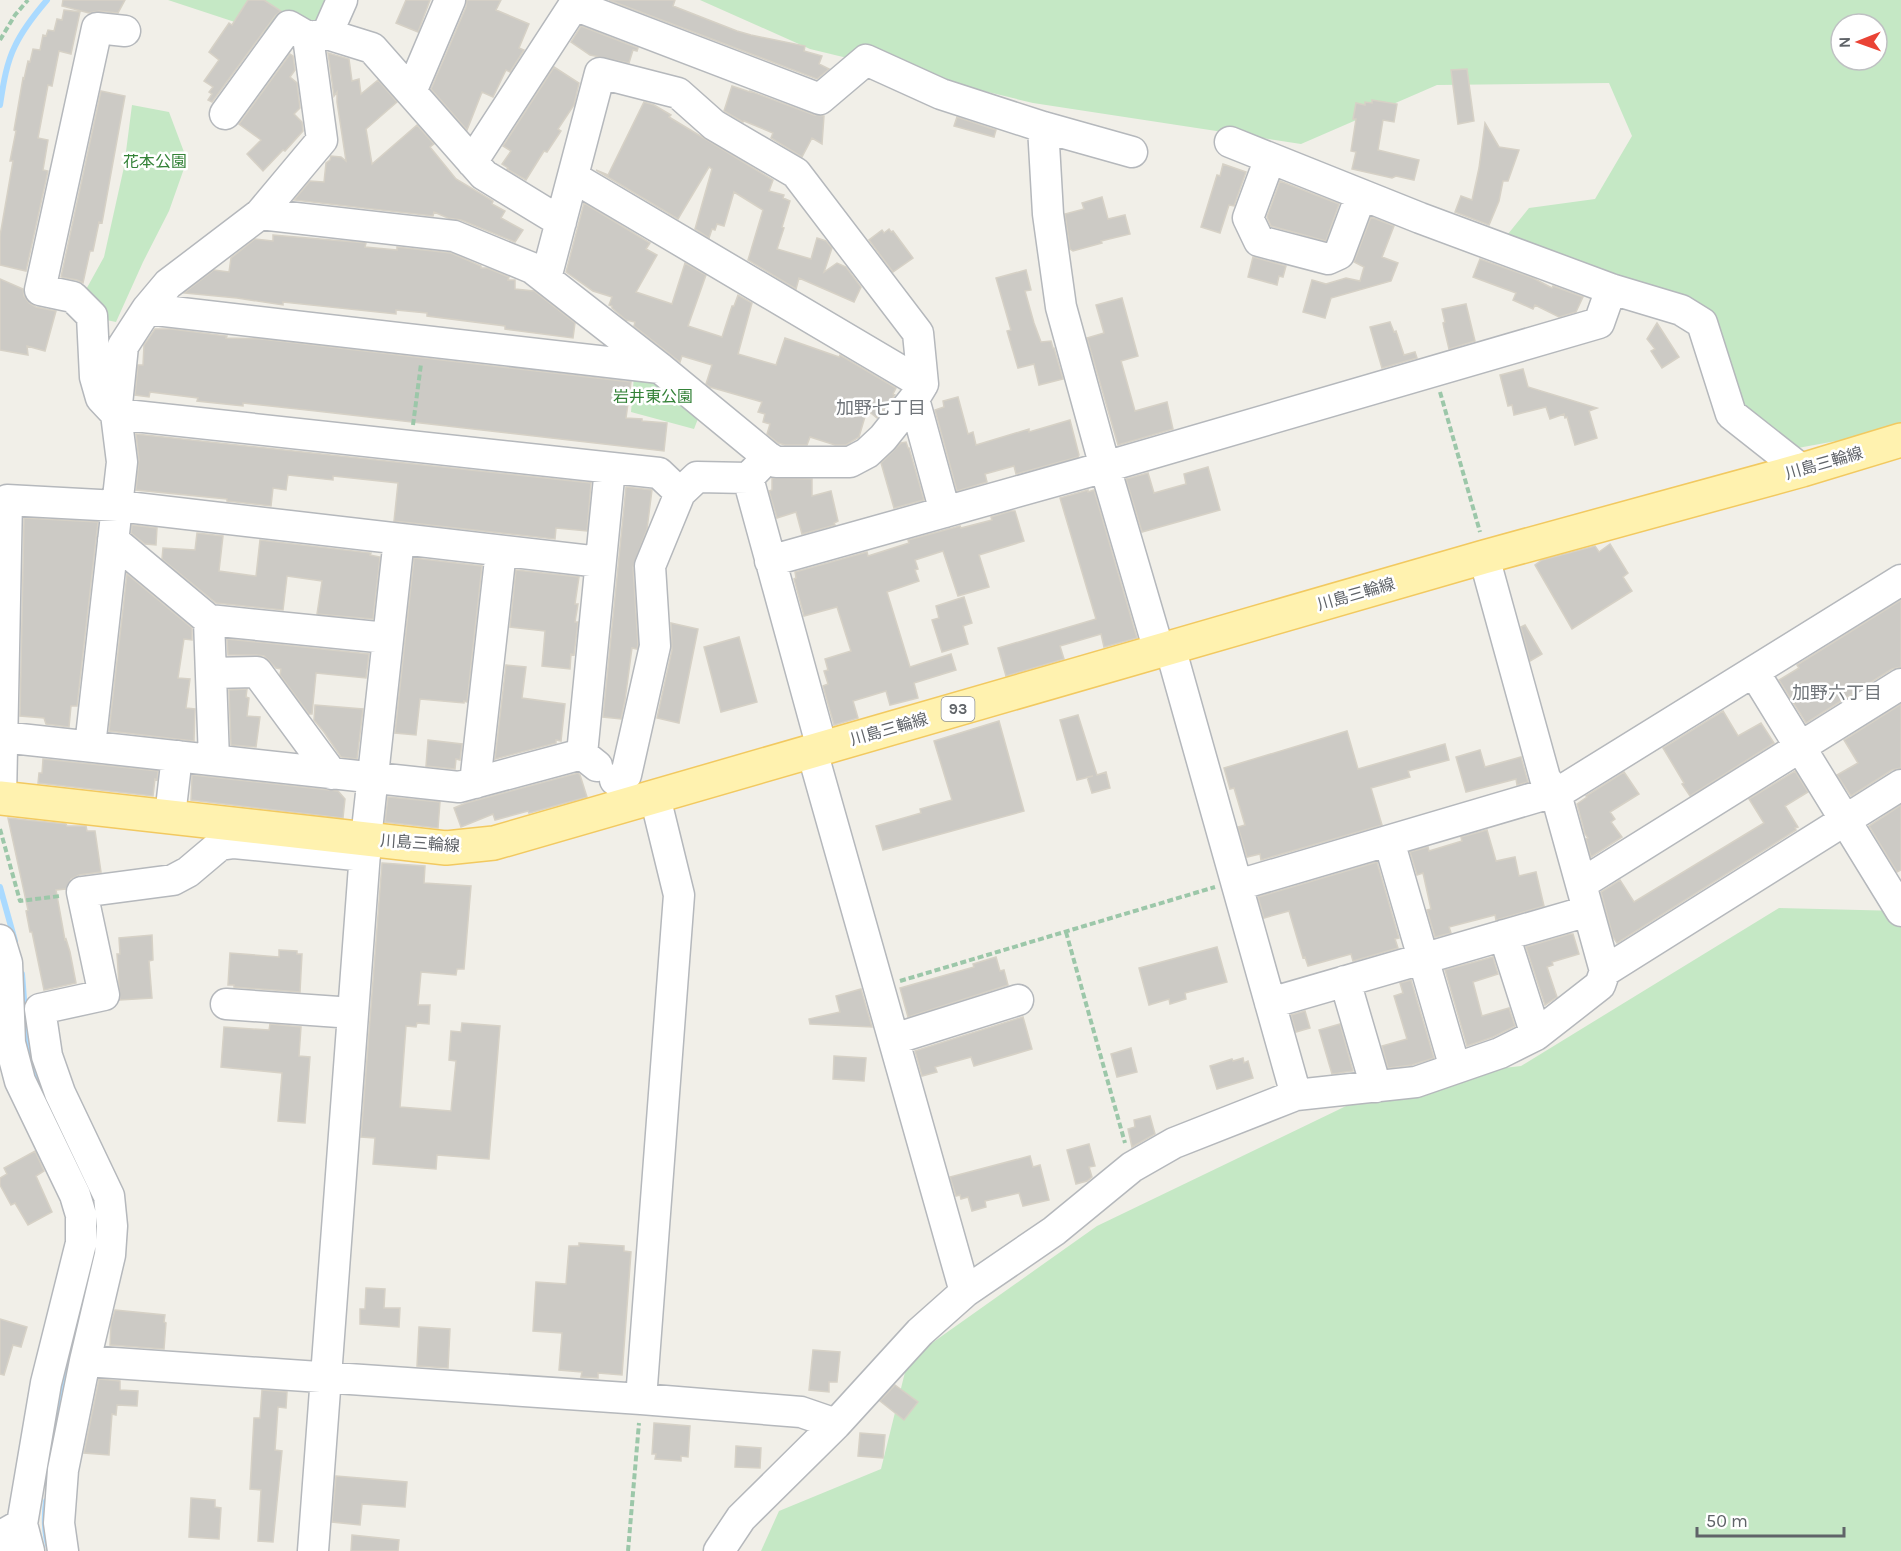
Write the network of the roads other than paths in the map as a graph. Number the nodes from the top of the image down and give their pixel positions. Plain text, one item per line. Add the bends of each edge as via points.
1 (342, 0) edge
2 (450, 0) edge
3 (574, 3) edge
4 (125, 32) dead end
5 (318, 36) junction
6 (411, 92) junction
7 (225, 114) dead end
8 (1043, 127) junction
9 (1230, 141) dead end
10 (1132, 152) dead end
11 (1270, 158) junction
12 (472, 162) junction
13 (573, 177) junction
14 (1361, 195) junction
15 (261, 214) junction
16 (561, 222) junction
17 (546, 278) junction
18 (1611, 289) junction
19 (147, 309) junction
20 (660, 368) junction
21 (918, 392) junction
22 (116, 414) junction
23 (1901, 440) edge
24 (1105, 467) junction
25 (610, 468) junction
26 (758, 468) junction
27 (1802, 470) junction
28 (680, 494) junction
29 (118, 506) junction
30 (945, 512) junction
31 (399, 539) junction
32 (113, 540) junction
33 (501, 551) junction
34 (1486, 556) junction
35 (770, 561) junction
36 (600, 562) junction
37 (1901, 580) edge
38 (209, 620) junction
39 (387, 638) junction
40 (1165, 649) junction
41 (1754, 672) junction
42 (211, 673) junction
43 (1901, 684) edge
44 (2, 737) junction
45 (90, 746) junction
46 (1800, 747) junction
47 (817, 750) junction
48 (582, 754) junction
49 (177, 756) junction
50 (214, 760) junction
51 (332, 774) junction
52 (374, 778) junction
53 (475, 783) junction
54 (1901, 785) edge
55 (618, 793) junction
56 (1557, 794) junction
57 (655, 797) junction
58 (0, 798) edge
59 (170, 816) junction
60 (1845, 820) junction
61 (1389, 841) junction
62 (366, 848) junction
63 (1237, 883) junction
64 (1584, 897) junction
65 (1897, 897) edge
66 (1504, 935) junction
67 (0, 940) edge
68 (1424, 958) junction
69 (1605, 972) junction
70 (1345, 981) junction
71 (1018, 1000) dead end
72 (1270, 1003) junction
73 (226, 1004) dead end
74 (353, 1013) junction
75 (1536, 1035) junction
76 (894, 1039) junction
77 (1455, 1068) junction
78 (1376, 1087) junction
79 (1296, 1095) junction
80 (965, 1292) junction
81 (85, 1361) junction
82 (326, 1378) junction
83 (640, 1399) junction
84 (836, 1424) junction
85 (26, 1537) edge
86 (0, 1545) edge
87 (63, 1551) edge
88 (313, 1551) edge
89 (719, 1551) edge

1 - 5 street
2 - 6 street
3 - 8 street via 820,99 866,60 941,94
3 - 12 street
4 - 22 street via 97,28 40,290 73,297 85,308 101,398
5 - 6 street via 372,48
5 - 7 street via 289,26
5 - 15 street via 322,140
6 - 12 street
8 - 10 street
8 - 24 street via 1047,214 1061,307
9 - 11 street
11 - 14 street
11 - 14 street via 1248,218 1259,241 1328,259 1339,254
12 - 16 street via 484,175
13 - 16 street
13 - 21 street
13 - 21 street via 600,73 678,93 714,125 796,173 918,333
14 - 18 street
15 - 17 street via 454,236 532,268
15 - 19 street via 168,284
16 - 17 street
17 - 20 street
18 - 24 street via 1599,324
18 - 27 street via 1681,310 1702,323 1731,414
19 - 20 street
19 - 22 street via 123,346
20 - 26 street
21 - 26 street via 884,438 850,462 776,462
21 - 30 street
22 - 25 street
22 - 29 street via 122,462
23 - 27 main road, 川島三輪線 / 93
24 - 30 street
24 - 40 street
25 - 28 street via 659,473
25 - 36 street
26 - 28 street via 697,477
26 - 35 street
27 - 34 main road, 川島三輪線 / 93
28 - 55 street via 650,566 655,646 626,775
29 - 31 street
29 - 32 street
29 - 44 street via 7,500
30 - 35 street
31 - 33 street
31 - 39 street
32 - 38 street
32 - 45 street
33 - 36 street
33 - 53 street
34 - 40 main road, 川島三輪線 / 93
34 - 56 street via 1545,778
35 - 47 street
36 - 48 street
37 - 41 street
38 - 39 street
38 - 42 street
39 - 52 street
40 - 47 main road, 川島三輪線 / 93
40 - 63 street
41 - 46 street
41 - 56 street
42 - 50 street
42 - 51 street via 257,672
43 - 46 street
44 - 45 street
44 - 58 street
45 - 49 street
46 - 60 street
46 - 64 street
47 - 57 main road, 川島三輪線 / 93
47 - 76 street
48 - 53 street
48 - 55 street
49 - 50 street
49 - 59 street
50 - 51 street
51 - 52 street
52 - 53 street via 459,787
52 - 62 street
54 - 60 street
55 - 57 main road, 川島三輪線 / 93
55 - 62 main road, 川島三輪線 / 93 via 494,843 446,848
56 - 61 street
56 - 64 street
57 - 83 street via 680,895
58 - 59 main road, 川島三輪線 / 93
59 - 62 main road, 川島三輪線 / 93
60 - 65 street
60 - 69 street
61 - 63 street
61 - 68 street
62 - 74 street
62 - 81 street via 220,845 173,880 82,892 104,995 40,1009 47,1056 60,1093 109,1196 110,1256
63 - 72 street
64 - 66 street
64 - 69 street
66 - 68 street
66 - 75 street
67 - 85 street via 7,963 10,1043 20,1081 81,1215 81,1243 46,1383
68 - 70 street
68 - 77 street
69 - 75 street via 1600,985
70 - 72 street
70 - 78 street
71 - 76 street
72 - 79 street
73 - 74 street
74 - 82 street
75 - 77 street via 1500,1053
76 - 80 street
77 - 78 street via 1416,1082
78 - 79 street
79 - 80 street via 1174,1143 1132,1167 1054,1231
80 - 84 street via 920,1332
81 - 82 street
81 - 87 street via 63,1470 59,1523
82 - 83 street
82 - 88 street
83 - 84 street via 801,1412
84 - 89 street via 741,1518
85 - 86 street via 6,1533

